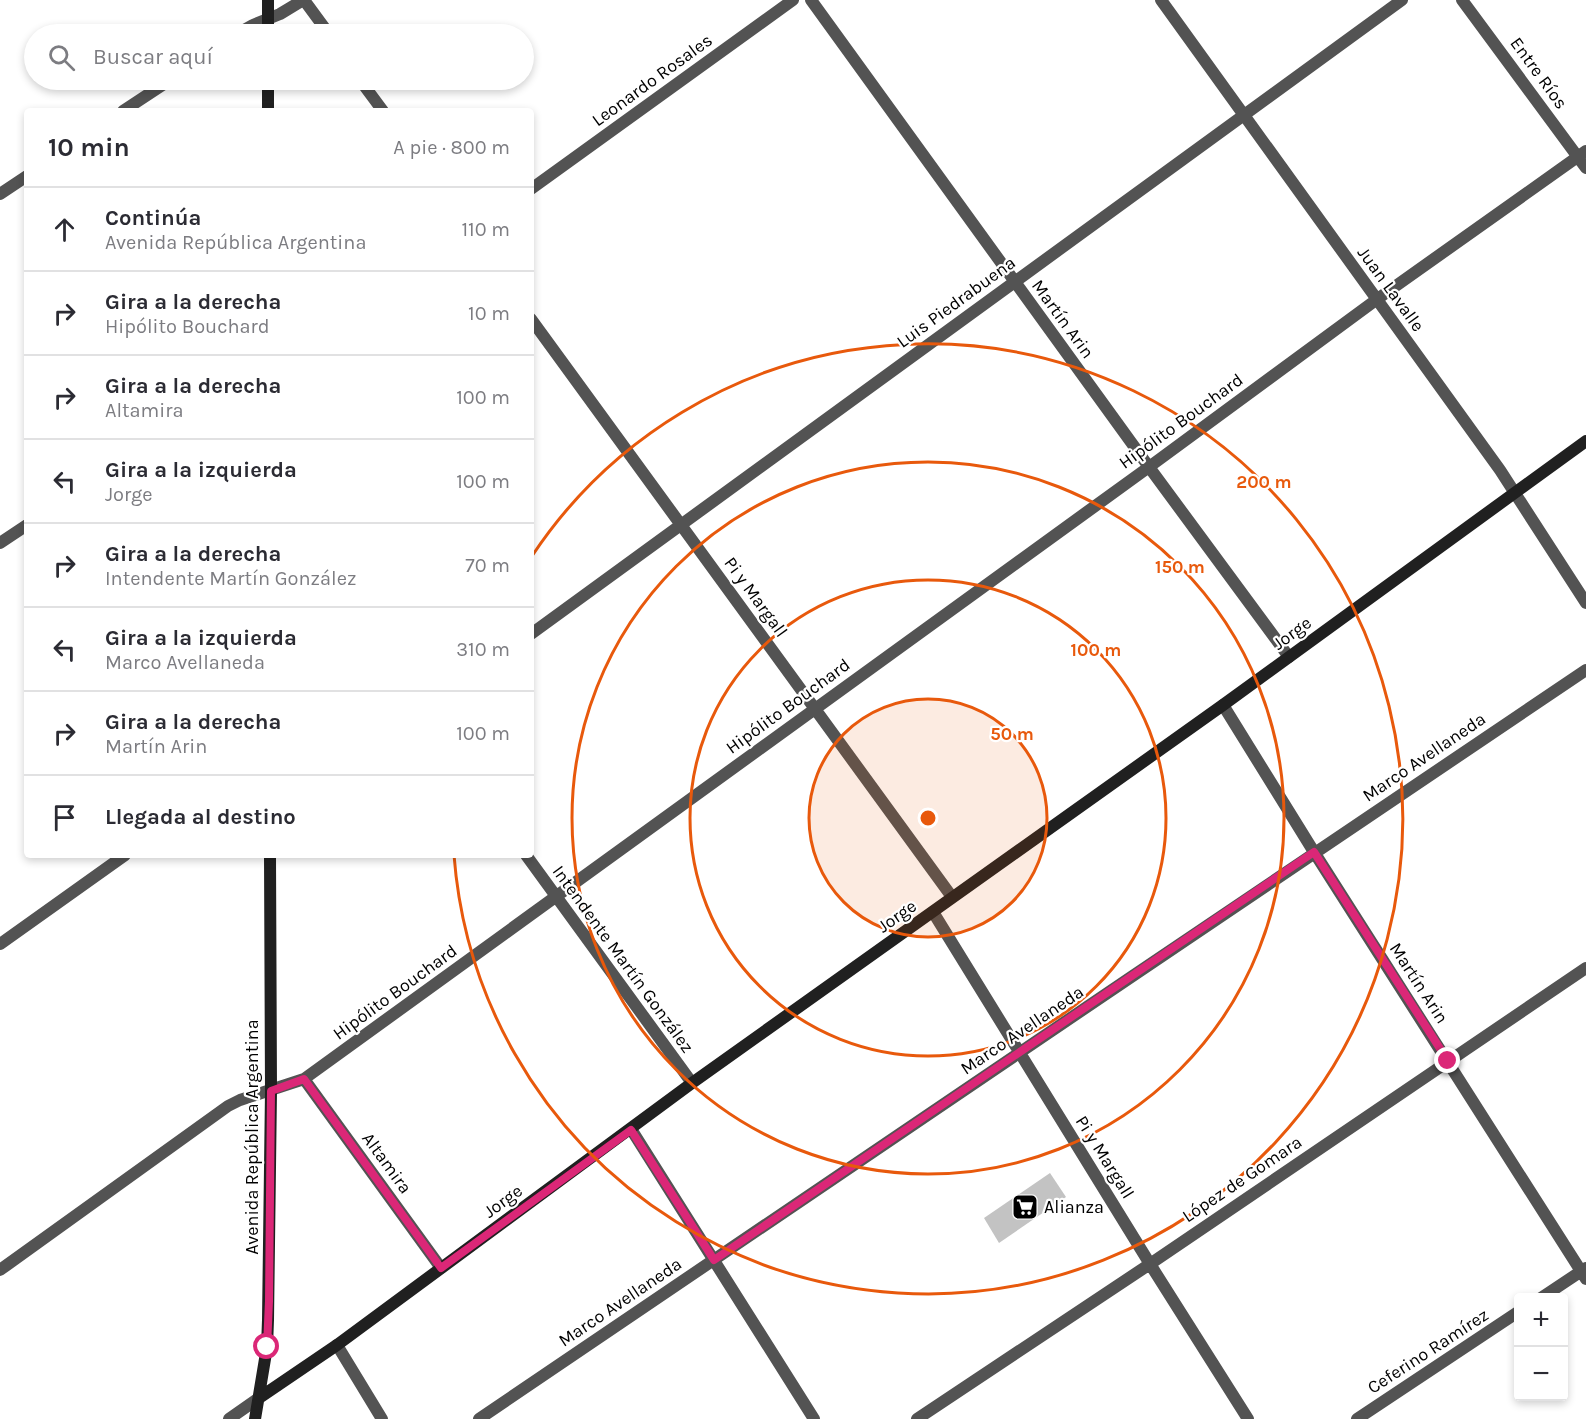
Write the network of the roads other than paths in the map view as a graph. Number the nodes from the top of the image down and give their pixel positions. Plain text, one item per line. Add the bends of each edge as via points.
1 (268, 0) edge
2 (304, 0) edge
3 (794, 0) edge
4 (811, 0) edge
5 (1161, 0) edge
6 (1402, 0) edge
7 (1462, 0) edge
8 (268, 19) junction
9 (256, 24) edge
10 (268, 24) edge
11 (322, 24) edge
12 (155, 90) edge
13 (268, 90) edge
14 (367, 90) edge
15 (128, 108) edge
16 (268, 108) edge
17 (381, 108) edge
18 (1244, 114) junction
19 (1582, 154) edge
20 (1586, 168) edge
21 (24, 178) edge
22 (534, 187) edge
23 (0, 194) edge
24 (1014, 282) junction
25 (1376, 300) junction
26 (534, 323) edge
27 (1586, 441) edge
28 (1149, 467) junction
29 (1515, 494) junction
30 (681, 525) junction
31 (24, 527) edge
32 (0, 543) edge
33 (1586, 603) edge
34 (534, 632) edge
35 (1289, 657) junction
36 (1586, 670) edge
37 (1222, 705) junction
38 (815, 709) junction
39 (1314, 852) junction
40 (121, 858) edge
41 (270, 858) edge
42 (528, 858) edge
43 (556, 897) junction
44 (952, 897) junction
45 (933, 912) junction
46 (0, 944) edge
47 (1586, 968) edge
48 (1019, 1053) junction
49 (1448, 1061) junction
50 (304, 1079) junction
51 (692, 1083) junction
52 (271, 1091) junction
53 (631, 1130) junction
54 (714, 1260) junction
55 (1150, 1264) junction
56 (441, 1268) junction
57 (0, 1270) edge
58 (1584, 1273) edge
59 (1550, 1293) edge
60 (1514, 1315) edge
61 (337, 1345) junction
62 (259, 1398) junction
63 (229, 1419) edge
64 (255, 1419) edge
65 (382, 1419) edge
66 (479, 1419) edge
67 (814, 1419) edge
68 (917, 1419) edge
69 (1248, 1419) edge
70 (1358, 1419) edge

1 - 8 street
2 - 8 street
2 - 11 street
3 - 22 street, Leonardo Rosales
4 - 24 street, Martín Arin
5 - 18 street, Juan Lavalle
6 - 18 street, Luis Piedrabuena
7 - 19 street, Entre Ríos
8 - 9 street
8 - 10 street
12 - 15 street
13 - 16 street
14 - 17 street
18 - 24 street, Luis Piedrabuena
18 - 25 street, Juan Lavalle
19 - 20 street, Entre Ríos
19 - 25 street, Hipólito Bouchard
21 - 23 street
24 - 28 street, Martín Arin
24 - 30 street, Luis Piedrabuena
25 - 28 street, Hipólito Bouchard
25 - 29 street, Juan Lavalle
26 - 30 street, Pi y Margall
27 - 29 street, Jorge
28 - 35 street, Martín Arin
28 - 38 street, Hipólito Bouchard
29 - 33 street, Juan Lavalle
29 - 35 street, Jorge
30 - 34 street, Luis Piedrabuena
30 - 38 street, Pi y Margall
31 - 32 street
35 - 37 street, Jorge
36 - 39 street, Marco Avellaneda
37 - 39 street, Martín Arin
37 - 44 street, Jorge
38 - 43 street, Hipólito Bouchard
38 - 44 street, Pi y Margall
39 - 48 street, Marco Avellaneda
39 - 49 street, Martín Arin
40 - 46 street
41 - 52 street, Avenida República Argentina
42 - 43 street, Intendente Martín González
43 - 50 street, Hipólito Bouchard
43 - 51 street, Intendente Martín González
44 - 45 street, Jorge
45 - 48 street, Pi y Margall
45 - 51 street, Jorge
47 - 49 street, López de Gomara
48 - 54 street, Marco Avellaneda
48 - 55 street, Pi y Margall
49 - 55 street, López de Gomara
49 - 58 street, Martín Arin
50 - 52 street, Hipólito Bouchard
50 - 56 street, Altamira
51 - 53 street, Jorge
52 - 57 street, Hipólito Bouchard via 228,1106
52 - 62 street, Avenida República Argentina via 267,1347
53 - 54 street
53 - 56 street, Jorge
54 - 66 street, Marco Avellaneda
54 - 67 street
55 - 68 street, López de Gomara
55 - 69 street, Pi y Margall
56 - 61 street, Jorge
58 - 59 street
60 - 70 street, Ceferino Ramírez
61 - 62 street, Jorge
61 - 65 street
62 - 63 street, Jorge
62 - 64 street, Avenida República Argentina

